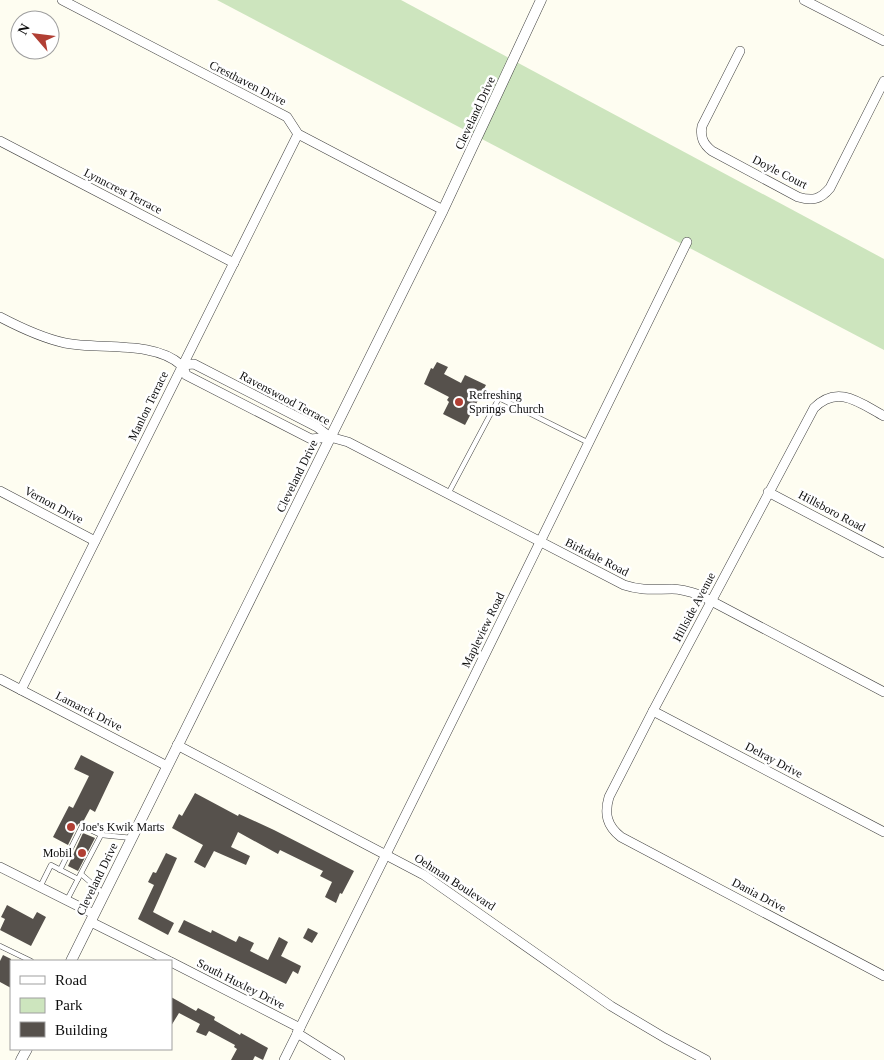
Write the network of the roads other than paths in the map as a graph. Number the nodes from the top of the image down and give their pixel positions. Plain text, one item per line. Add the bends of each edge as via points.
1 (62, 0) edge
2 (541, 0) edge
3 (804, 0) edge
4 (884, 41) edge
5 (740, 51) dead end
6 (884, 81) edge
7 (298, 134) junction
8 (0, 141) edge
9 (443, 210) junction
10 (687, 242) dead end
11 (234, 263) junction
12 (0, 317) edge
13 (182, 365) junction
14 (253, 394) junction
15 (248, 406) junction
16 (884, 416) edge
17 (330, 436) junction
18 (588, 443) junction
19 (0, 491) edge
20 (768, 492) junction
21 (448, 494) junction
22 (96, 541) junction
23 (541, 542) junction
24 (884, 553) edge
25 (711, 601) junction
26 (0, 679) edge
27 (21, 690) junction
28 (884, 692) edge
29 (653, 711) junction
30 (177, 745) junction
31 (167, 766) junction
32 (884, 832) edge
33 (101, 834) junction
34 (621, 837) joint
35 (132, 838) junction
36 (387, 854) junction
37 (0, 866) edge
38 (60, 870) junction
39 (80, 876) junction
40 (40, 887) junction
41 (104, 894) junction
42 (67, 900) junction
43 (93, 918) junction
44 (0, 946) edge
45 (29, 960) edge
46 (72, 960) edge
47 (166, 960) edge
48 (172, 963) edge
49 (884, 976) edge
50 (298, 1030) junction
51 (284, 1060) edge
52 (340, 1060) edge
53 (706, 1060) edge

1 - 7 street, Cresthaven Drive via 287,117
2 - 9 street, Cleveland Drive
3 - 4 street
5 - 6 street, Doyle Court via 702,126 703,143 712,151 807,200 824,196 830,188
7 - 9 street, Cresthaven Drive
7 - 11 street, Manlon Terrace
8 - 11 street, Lynncrest Terrace
9 - 17 street, Cleveland Drive
10 - 18 street, Mapleview Road
11 - 13 street, Manlon Terrace
12 - 13 street, Ravenswood Terrace via 34,334 66,343 132,348 161,354
13 - 14 street, Ravenswood Terrace via 192,363
13 - 15 street, Ravenswood Terrace via 186,375
13 - 22 street, Manlon Terrace
14 - 15 street
14 - 17 street, Ravenswood Terrace
15 - 17 street, Ravenswood Terrace via 312,439
16 - 20 street, Hillside Avenue via 849,398 831,396 820,401
17 - 21 street, Birkdale Road via 348,442
17 - 30 street, Cleveland Drive
18 - 21 lane via 498,398
18 - 23 street, Mapleview Road
19 - 22 street, Vernon Drive
20 - 24 street, Hillsboro Road
20 - 25 street, Hillside Avenue
21 - 23 street, Birkdale Road
22 - 27 street, Manlon Terrace
23 - 25 street, Birkdale Road via 624,586 650,591 685,591
23 - 36 street, Mapleview Road
25 - 28 street, Birkdale Road
25 - 29 street, Hillside Avenue
26 - 27 street, Lamarck Drive
27 - 31 street, Lamarck Drive
29 - 32 street, Delray Drive
29 - 34 street, Hillside Avenue via 606,807 609,824
30 - 31 street, Cleveland Drive
30 - 36 street, Oehman Boulevard
31 - 35 street, Cleveland Drive
33 - 35 lane
33 - 38 lane via 82,826 74,849
33 - 39 lane
34 - 49 street, Dania Drive
35 - 41 street, Cleveland Drive
36 - 50 street, Mapleview Road
36 - 53 street, Oehman Boulevard via 424,874 611,1006
37 - 40 street, South Huxley Drive
38 - 39 lane
38 - 40 lane via 51,865
39 - 41 lane
39 - 42 lane
40 - 42 street, South Huxley Drive
41 - 43 street, Cleveland Drive
42 - 43 street, South Huxley Drive
43 - 46 street, Cleveland Drive
43 - 47 street, South Huxley Drive
44 - 45 lane
48 - 50 street, South Huxley Drive
50 - 51 street, Mapleview Road
50 - 52 street, South Huxley Drive

